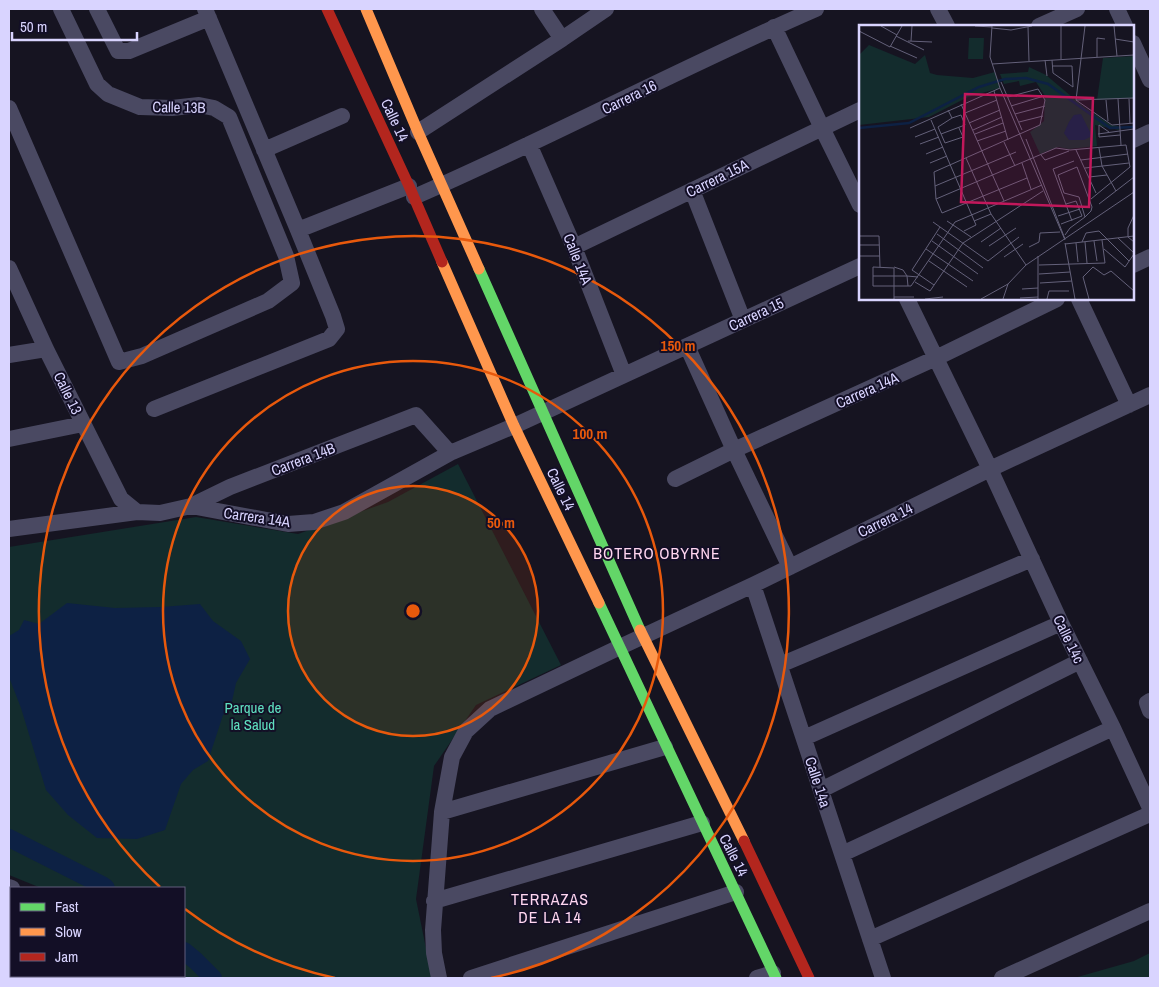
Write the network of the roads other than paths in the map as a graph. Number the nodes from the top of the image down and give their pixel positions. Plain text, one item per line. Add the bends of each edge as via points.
1 (61, 9) edge
2 (97, 9) edge
3 (327, 9) edge
4 (366, 9) edge
5 (542, 9) edge
6 (606, 9) edge
7 (816, 9) edge
8 (938, 9) edge
9 (1077, 9) edge
10 (1117, 9) edge
11 (207, 14) edge
12 (947, 25) edge
13 (1041, 25) edge
14 (1125, 25) edge
15 (774, 27) junction
16 (562, 39) junction
17 (1134, 45) edge
18 (1150, 80) edge
19 (9, 108) edge
20 (859, 110) edge
21 (342, 116) dead end
22 (822, 128) junction
23 (418, 132) junction
24 (1150, 132) edge
25 (1134, 140) edge
26 (529, 144) junction
27 (264, 150) junction
28 (442, 185) junction
29 (692, 190) junction
30 (412, 192) junction
31 (859, 202) edge
32 (298, 230) junction
33 (574, 247) junction
34 (1150, 257) edge
35 (1134, 265) edge
36 (859, 266) edge
37 (9, 271) edge
38 (907, 300) edge
39 (1055, 300) edge
40 (1079, 300) edge
41 (743, 320) junction
42 (687, 346) junction
43 (46, 349) junction
44 (9, 355) edge
45 (936, 358) junction
46 (624, 375) junction
47 (1150, 395) edge
48 (1129, 405) junction
49 (154, 408) dead end
50 (543, 412) junction
51 (83, 424) junction
52 (514, 426) junction
53 (9, 439) edge
54 (734, 450) junction
55 (450, 453) junction
56 (990, 469) junction
57 (676, 479) dead end
58 (230, 487) junction
59 (191, 506) junction
60 (137, 512) junction
61 (233, 514) junction
62 (9, 529) edge
63 (1032, 559) junction
64 (790, 567) junction
65 (753, 585) junction
66 (1061, 622) junction
67 (643, 637) junction
68 (620, 647) junction
69 (1080, 661) junction
70 (780, 665) junction
71 (1150, 701) edge
72 (1150, 711) edge
73 (1113, 728) junction
74 (804, 738) junction
75 (665, 747) junction
76 (821, 790) junction
77 (1150, 808) edge
78 (442, 812) junction
79 (1150, 814) edge
80 (702, 823) junction
81 (842, 854) junction
82 (736, 892) junction
83 (434, 902) junction
84 (1150, 911) edge
85 (870, 939) junction
86 (775, 976) edge
87 (440, 978) edge
88 (471, 978) edge
89 (756, 978) edge
90 (809, 978) edge
91 (883, 978) edge
92 (1002, 978) edge

1 - 19 street, Calle 13B via 96,84 108,94 140,107 172,108 199,104 229,117 286,256 292,283 268,302 142,356 119,362
2 - 11 street via 118,51 130,51
3 - 30 main road, Calle 14
4 - 23 main road, Calle 14
5 - 16 street
6 - 16 street
7 - 15 street, Carrera 16
8 - 12 street
9 - 13 street
10 - 14 street
11 - 27 street
15 - 22 street
15 - 26 street, Carrera 16
16 - 23 street
17 - 18 street
20 - 22 street, Carrera 15A
21 - 27 street
22 - 29 street, Carrera 15A
22 - 31 street
23 - 28 main road, Calle 14
24 - 25 street
26 - 28 street, Carrera 16
26 - 33 street, Calle 14A
27 - 32 street
28 - 30 street, Carrera 16
28 - 50 main road, Calle 14
29 - 33 street, Carrera 15A
29 - 41 street
30 - 32 street, Carrera 16
30 - 52 main road, Calle 14
32 - 49 street via 337,329 329,338
33 - 46 street, Calle 14A
34 - 35 street
36 - 41 street, Carrera 15
37 - 43 street, Calle 13
38 - 45 street
39 - 45 street, Carrera 14A
40 - 48 street
41 - 42 street, Carrera 15
42 - 46 street, Carrera 15
42 - 54 street
43 - 44 street
43 - 51 street, Calle 13
45 - 54 street, Carrera 14A
45 - 56 street
46 - 50 street, Carrera 15
47 - 48 street, Carrera 14
48 - 56 street, Carrera 14
50 - 52 street, Carrera 14A
50 - 67 main road, Calle 14
51 - 53 street
51 - 60 street, Calle 13 via 121,499
52 - 55 street, Carrera 14A
52 - 68 main road, Calle 14
54 - 57 street, Carrera 14A
54 - 64 street
55 - 58 street, Carrera 14B via 416,415
55 - 61 street, Carrera 14A via 344,512 314,522 288,524
56 - 63 street, Calle 14c
56 - 64 street, Carrera 14
58 - 59 street, Carrera 14B
58 - 61 street
59 - 60 street, Carrera 14A via 160,513
59 - 61 street, Carrera 14A
60 - 62 street, Carrera 14A
63 - 66 street, Calle 14c
63 - 70 street
64 - 65 street, Carrera 14
65 - 67 street, Carrera 14
65 - 70 street, Calle 14a
66 - 69 street, Calle 14c
66 - 74 street
67 - 68 street, Carrera 14
67 - 90 main road, Calle 14
68 - 75 main road, Calle 14
68 - 78 street, Carrera 14 via 490,709 466,731 452,757
69 - 73 street, Calle 14c
69 - 76 street
70 - 74 street, Calle 14a
71 - 72 street via 1147,703
73 - 77 street, Calle 14c
73 - 81 street
74 - 76 street, Calle 14a
75 - 78 street
75 - 80 main road, Calle 14
76 - 81 street, Calle 14a
78 - 83 street, Carrera 14
79 - 85 street
80 - 82 main road, Calle 14
80 - 83 street
81 - 85 street, Calle 14a
82 - 86 main road, Calle 14
82 - 88 street
83 - 87 street, Carrera 14 via 434,953
84 - 92 street
85 - 91 street, Calle 14a
86 - 89 street

